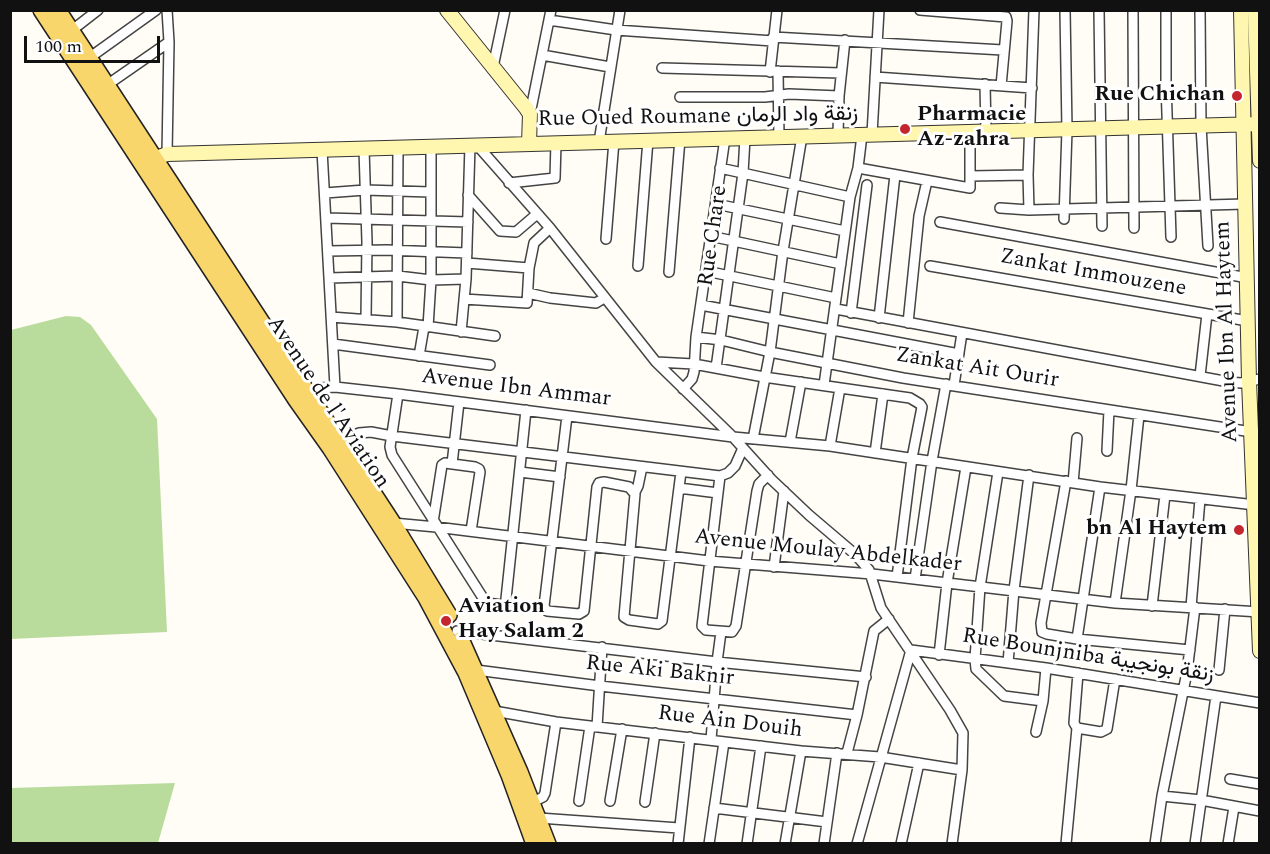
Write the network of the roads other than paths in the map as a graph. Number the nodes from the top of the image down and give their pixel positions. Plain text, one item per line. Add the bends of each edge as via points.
1 (40, 10) edge
2 (58, 10) edge
3 (98, 10) edge
4 (156, 10) edge
5 (167, 10) edge
6 (447, 10) edge
7 (505, 10) edge
8 (620, 10) edge
9 (777, 10) edge
10 (879, 10) edge
11 (920, 10) edge
12 (1034, 10) edge
13 (1065, 10) edge
14 (1099, 10) edge
15 (1133, 10) edge
16 (1166, 10) edge
17 (1200, 10) edge
18 (1240, 10) edge
19 (1255, 10) edge
20 (550, 15) edge
21 (616, 30) junction
22 (71, 31) junction
23 (773, 39) junction
24 (845, 40) junction
25 (169, 42) junction
26 (876, 42) junction
27 (1257, 42) edge
28 (1003, 50) junction
29 (542, 55) junction
30 (89, 58) junction
31 (610, 66) junction
32 (493, 67) junction
33 (662, 68) dead end
34 (774, 71) junction
35 (841, 73) junction
36 (1258, 75) edge
37 (875, 77) junction
38 (985, 84) junction
39 (106, 85) junction
40 (1001, 86) junction
41 (1032, 88) junction
42 (777, 96) junction
43 (839, 96) junction
44 (680, 97) dead end
45 (530, 114) junction
46 (1259, 124) edge
47 (1242, 125) junction
48 (1201, 126) junction
49 (1167, 127) junction
50 (1134, 128) junction
51 (1101, 129) junction
52 (1030, 130) junction
53 (1066, 130) junction
54 (970, 132) junction
55 (986, 132) junction
56 (838, 135) junction
57 (867, 135) junction
58 (802, 136) junction
59 (779, 137) junction
60 (725, 138) junction
61 (746, 138) junction
62 (680, 139) junction
63 (648, 140) junction
64 (600, 141) junction
65 (614, 141) junction
66 (529, 143) junction
67 (556, 143) junction
68 (473, 145) junction
69 (431, 146) junction
70 (398, 148) junction
71 (364, 149) junction
72 (322, 150) junction
73 (154, 158) junction
74 (1260, 161) edge
75 (720, 168) junction
76 (858, 168) junction
77 (743, 173) junction
78 (895, 175) junction
79 (1028, 175) junction
80 (969, 176) junction
81 (927, 181) junction
82 (509, 183) junction
83 (794, 184) junction
84 (867, 185) dead end
85 (365, 190) junction
86 (397, 190) junction
87 (431, 192) junction
88 (325, 193) junction
89 (468, 195) junction
90 (850, 197) junction
91 (716, 204) junction
92 (1245, 204) junction
93 (1204, 205) junction
94 (1135, 206) junction
95 (1170, 206) junction
96 (737, 207) junction
97 (1102, 207) junction
98 (1000, 208) dead end
99 (1029, 210) junction
100 (537, 214) junction
101 (1064, 214) junction
102 (327, 218) junction
103 (366, 219) junction
104 (789, 219) junction
105 (397, 220) junction
106 (430, 221) junction
107 (468, 222) junction
108 (940, 222) dead end
109 (1102, 226) dead end
110 (550, 228) junction
111 (1134, 228) dead end
112 (845, 231) junction
113 (711, 236) junction
114 (1171, 237) dead end
115 (606, 239) dead end
116 (732, 241) junction
117 (1208, 246) dead end
118 (328, 250) junction
119 (367, 250) junction
120 (396, 251) junction
121 (430, 251) junction
122 (783, 251) junction
123 (467, 258) junction
124 (841, 264) junction
125 (638, 266) dead end
126 (930, 266) dead end
127 (529, 268) junction
128 (706, 271) junction
129 (669, 272) dead end
130 (728, 275) junction
131 (367, 276) junction
132 (398, 276) junction
133 (329, 278) junction
134 (1248, 278) junction
135 (466, 279) junction
136 (431, 280) junction
137 (779, 286) junction
138 (528, 293) junction
139 (604, 298) junction
140 (836, 298) junction
141 (464, 299) junction
142 (701, 305) junction
143 (723, 309) junction
144 (836, 309) junction
145 (851, 313) junction
146 (1208, 314) junction
147 (331, 317) junction
148 (366, 318) junction
149 (879, 318) junction
150 (774, 319) junction
151 (1248, 321) junction
152 (397, 322) junction
153 (908, 323) junction
154 (426, 327) junction
155 (833, 331) junction
156 (461, 332) junction
157 (962, 333) junction
158 (495, 336) dead end
159 (696, 337) junction
160 (721, 340) junction
161 (333, 344) junction
162 (770, 352) junction
163 (959, 354) junction
164 (419, 356) junction
165 (656, 362) junction
166 (829, 363) junction
167 (694, 364) junction
168 (490, 365) dead end
169 (716, 368) junction
170 (1200, 376) junction
171 (764, 377) junction
172 (1254, 380) edge
173 (801, 382) junction
174 (824, 385) junction
175 (950, 385) junction
176 (335, 387) junction
177 (840, 388) junction
178 (683, 389) junction
179 (398, 394) junction
180 (883, 394) junction
181 (301, 397) junction
182 (459, 402) junction
183 (526, 410) junction
184 (1109, 410) junction
185 (1139, 415) junction
186 (567, 416) junction
187 (1252, 432) junction
188 (392, 436) junction
189 (732, 437) junction
190 (1077, 438) dead end
191 (753, 439) junction
192 (790, 442) junction
193 (454, 443) junction
194 (335, 445) junction
195 (830, 446) junction
196 (743, 448) junction
197 (1107, 451) dead end
198 (522, 452) junction
199 (874, 453) junction
200 (562, 458) junction
201 (912, 458) junction
202 (932, 461) junction
203 (452, 464) junction
204 (966, 466) junction
205 (642, 467) junction
206 (520, 472) junction
207 (681, 472) junction
208 (998, 472) junction
209 (768, 475) junction
210 (720, 476) junction
211 (1029, 476) junction
212 (560, 477) junction
213 (1069, 482) junction
214 (1100, 487) junction
215 (679, 489) junction
216 (1131, 490) junction
217 (784, 491) junction
218 (635, 492) junction
219 (718, 493) junction
220 (1165, 495) junction
221 (1200, 499) junction
222 (1255, 505) junction
223 (393, 524) junction
224 (434, 524) junction
225 (471, 531) junction
226 (513, 536) junction
227 (553, 542) junction
228 (592, 547) junction
229 (630, 551) junction
230 (670, 556) junction
231 (709, 561) junction
232 (746, 565) junction
233 (774, 567) junction
234 (872, 574) junction
235 (897, 577) junction
236 (915, 579) junction
237 (947, 583) junction
238 (980, 587) junction
239 (1014, 590) junction
240 (1047, 594) junction
241 (1083, 599) junction
242 (1115, 603) junction
243 (1152, 606) junction
244 (1193, 607) junction
245 (1225, 609) junction
246 (1258, 612) edge
247 (889, 619) junction
248 (457, 632) junction
249 (721, 632) junction
250 (1077, 639) junction
251 (602, 647) junction
252 (911, 650) junction
253 (1190, 650) junction
254 (1260, 651) edge
255 (939, 655) junction
256 (975, 659) junction
257 (717, 662) junction
258 (1008, 663) junction
259 (1046, 668) junction
260 (476, 670) junction
261 (1219, 670) dead end
262 (1078, 673) junction
263 (866, 677) junction
264 (1114, 679) junction
265 (600, 686) junction
266 (1182, 691) junction
267 (1216, 696) junction
268 (715, 698) junction
269 (1043, 701) junction
270 (1260, 703) edge
271 (494, 711) junction
272 (857, 715) junction
273 (556, 722) junction
274 (593, 726) junction
275 (1077, 728) junction
276 (622, 729) junction
277 (1036, 732) dead end
278 (655, 734) junction
279 (690, 737) junction
280 (711, 740) junction
281 (724, 742) junction
282 (761, 746) junction
283 (801, 751) junction
284 (837, 753) junction
285 (847, 753) junction
286 (880, 757) junction
287 (919, 763) junction
288 (962, 770) junction
289 (1230, 779) dead end
290 (1260, 784) edge
291 (1162, 796) junction
292 (579, 801) dead end
293 (610, 801) dead end
294 (1201, 801) junction
295 (533, 802) junction
296 (645, 802) dead end
297 (1234, 807) junction
298 (714, 808) junction
299 (1260, 812) edge
300 (751, 813) junction
301 (789, 817) junction
302 (539, 818) junction
303 (827, 822) junction
304 (679, 828) junction
305 (534, 843) edge
306 (548, 843) edge
307 (678, 843) edge
308 (710, 843) edge
309 (747, 843) edge
310 (785, 843) edge
311 (824, 843) edge
312 (857, 843) edge
313 (901, 843) edge
314 (952, 843) edge
315 (1066, 843) edge
316 (1155, 843) edge
317 (1195, 843) edge
318 (1228, 843) edge

1 - 73 main road, Avenue de l'Aviation
2 - 22 main road, Avenue de l'Aviation
3 - 22 street
4 - 30 street
5 - 25 street
6 - 32 street
7 - 32 street
8 - 21 street
9 - 23 street
10 - 26 street
11 - 28 street via 1006,17
12 - 41 street
13 - 53 street
14 - 51 street
15 - 50 street
16 - 49 street
17 - 48 street
18 - 47 street, Avenue Ibn Al Haytem
19 - 27 street
20 - 21 street
20 - 29 street
21 - 23 street
21 - 31 street
22 - 30 main road, Avenue de l'Aviation
23 - 24 street
23 - 34 street
24 - 26 street
24 - 35 street
25 - 39 street
25 - 73 street
26 - 28 street
26 - 37 street
27 - 36 street
28 - 40 street
29 - 31 street
29 - 45 street
30 - 39 main road, Avenue de l'Aviation
31 - 64 street
32 - 45 street
33 - 34 street
34 - 35 street
34 - 42 street
35 - 43 street
36 - 46 street
37 - 38 street
37 - 57 street
38 - 40 street
38 - 55 street
39 - 73 main road, Avenue de l'Aviation
40 - 41 street
41 - 52 street
42 - 43 street
42 - 44 street
42 - 59 street
43 - 56 street
45 - 66 street
46 - 47 street, Rue Oued Roumane زنقة واد الرمان
46 - 74 street
47 - 48 street, Rue Oued Roumane زنقة واد الرمان
47 - 92 street, Avenue Ibn Al Haytem
48 - 49 street, Rue Oued Roumane زنقة واد الرمان
48 - 93 street
49 - 50 street, Rue Oued Roumane زنقة واد الرمان
49 - 95 street
50 - 51 street, Rue Oued Roumane زنقة واد الرمان
50 - 94 street
51 - 53 street, Rue Oued Roumane زنقة واد الرمان
51 - 97 street
52 - 53 street, Rue Oued Roumane زنقة واد الرمان
52 - 55 street, Rue Oued Roumane زنقة واد الرمان
52 - 79 street
53 - 101 street
54 - 55 street, Rue Oued Roumane زنقة واد الرمان
54 - 57 street, Rue Oued Roumane زنقة واد الرمان
54 - 80 street
56 - 57 street, Rue Oued Roumane زنقة واد الرمان
56 - 58 street, Rue Oued Roumane زنقة واد الرمان
57 - 76 street
58 - 59 street, Rue Oued Roumane زنقة واد الرمان
58 - 83 street
59 - 61 street, Rue Oued Roumane زنقة واد الرمان
60 - 61 street, Rue Oued Roumane زنقة واد الرمان
60 - 62 street, Rue Oued Roumane زنقة واد الرمان
60 - 75 street
61 - 77 street, Rue Chare
62 - 63 street, Rue Oued Roumane زنقة واد الرمان
62 - 129 street
63 - 65 street, Rue Oued Roumane زنقة واد الرمان
63 - 125 street
64 - 65 street, Rue Oued Roumane زنقة واد الرمان
64 - 67 street, Rue Oued Roumane زنقة واد الرمان
65 - 115 street
66 - 67 street, Rue Oued Roumane زنقة واد الرمان
66 - 68 street, Rue Oued Roumane زنقة واد الرمان
67 - 82 street via 555,178
68 - 69 street, Rue Oued Roumane زنقة واد الرمان
68 - 82 street
68 - 89 street
69 - 70 street, Rue Oued Roumane زنقة واد الرمان
69 - 87 street
70 - 71 street, Rue Oued Roumane زنقة واد الرمان
70 - 86 street
71 - 72 street, Rue Oued Roumane زنقة واد الرمان
71 - 85 street
72 - 73 street, Rue Oued Roumane زنقة واد الرمان
72 - 88 street
73 - 181 main road, Avenue de l'Aviation
75 - 77 street
75 - 91 street
76 - 78 street
76 - 90 street
77 - 83 street
77 - 96 street, Rue Chare
78 - 81 street
78 - 149 street
79 - 80 street
79 - 99 street
80 - 81 street via 968,188
81 - 153 street via 919,216
82 - 100 street
83 - 90 street
83 - 104 street
84 - 145 street
85 - 86 street
85 - 88 street
85 - 103 street
86 - 87 street
86 - 105 street
87 - 106 street
88 - 102 street
89 - 100 street via 500,231 516,232
89 - 107 street
90 - 112 street
91 - 96 street
91 - 113 street
92 - 93 street
92 - 134 street, Avenue Ibn Al Haytem
93 - 95 street
93 - 117 street
94 - 95 street
94 - 97 street
94 - 111 street
95 - 114 street
96 - 104 street
96 - 116 street, Rue Chare
97 - 101 street
97 - 109 street
98 - 99 street
99 - 101 street
100 - 110 street
102 - 103 street
102 - 118 street
103 - 105 street
103 - 119 street
104 - 112 street
104 - 122 street
105 - 106 street
105 - 120 street
106 - 107 street
106 - 121 street
107 - 123 street
108 - 134 street
110 - 127 street via 534,243
110 - 139 street
112 - 124 street
113 - 116 street
113 - 128 street
116 - 122 street
116 - 130 street, Rue Chare
118 - 119 street
118 - 133 street
119 - 120 street
119 - 131 street
120 - 121 street
120 - 132 street
121 - 123 street
121 - 136 street
122 - 124 street
122 - 137 street
123 - 127 street
123 - 135 street
124 - 140 street
126 - 146 street, Zankat Immouzene
127 - 138 street
128 - 130 street
128 - 142 street
130 - 137 street
130 - 143 street, Rue Chare
131 - 132 street
131 - 133 street
131 - 148 street
132 - 136 street
132 - 152 street
133 - 147 street
134 - 151 street, Avenue Ibn Al Haytem
135 - 136 street
135 - 141 street
136 - 154 street
137 - 140 street
137 - 150 street
138 - 139 street via 596,303
138 - 141 street via 527,303
139 - 165 street
140 - 144 street
141 - 156 street
142 - 143 street
142 - 159 street
143 - 150 street
143 - 160 street, Rue Chare
144 - 145 street
144 - 155 street
145 - 149 street
146 - 151 street, Zankat Immouzene
146 - 170 street
147 - 148 street
147 - 161 street
148 - 152 street
149 - 153 street
150 - 155 street
150 - 162 street
151 - 172 street, Avenue Ibn Al Haytem
152 - 154 street
153 - 157 street
154 - 156 street
154 - 164 street
155 - 163 street
155 - 166 street
156 - 158 street
157 - 163 street
157 - 170 street
159 - 160 street, Zankat Ait Ourir
159 - 167 street
160 - 162 street, Zankat Ait Ourir
160 - 169 street, Rue Chare
161 - 164 street
161 - 176 street
162 - 166 street, Zankat Ait Ourir
162 - 171 street
163 - 175 street
164 - 168 street
165 - 167 street
165 - 178 street
166 - 174 street
166 - 175 street, Zankat Ait Ourir
167 - 169 street
167 - 178 street via 692,378
169 - 171 street
170 - 172 street via 1228,382
171 - 173 street
171 - 191 street
172 - 187 street, Avenue Ibn Al Haytem
173 - 174 street
173 - 192 street
174 - 177 street
175 - 184 street, Zankat Ait Ourir
175 - 202 street
176 - 179 street, Avenue Ibn Ammar
176 - 181 street, Avenue Ibn Ammar
177 - 180 street
177 - 195 street
178 - 189 street
179 - 182 street, Avenue Ibn Ammar
179 - 188 street
180 - 199 street
180 - 201 street via 910,398 921,406
181 - 194 main road, Avenue de l'Aviation
182 - 183 street, Avenue Ibn Ammar
182 - 193 street
183 - 186 street, Avenue Ibn Ammar
183 - 198 street
184 - 185 street, Zankat Ait Ourir
184 - 197 street
185 - 187 street, Zankat Ait Ourir
185 - 216 street
186 - 189 street, Avenue Ibn Ammar
186 - 200 street
187 - 222 street, Avenue Ibn Al Haytem
188 - 193 street
188 - 194 street via 364,432
188 - 224 street via 392,455
189 - 191 street, Avenue Ibn Ammar
189 - 196 street
190 - 213 street
191 - 192 street, Avenue Ibn Ammar
192 - 195 street, Avenue Ibn Ammar
193 - 198 street
193 - 203 street
194 - 223 main road, Avenue de l'Aviation
194 - 305 main road, Avenue de l'Aviation via 448,635
195 - 199 street, Avenue Ibn Ammar
196 - 209 street
196 - 210 street via 735,466
198 - 200 street
198 - 206 street
199 - 201 street, Avenue Ibn Ammar
200 - 205 street
200 - 212 street
201 - 202 street, Avenue Ibn Ammar
201 - 235 street
202 - 204 street, Avenue Ibn Ammar
202 - 236 street
203 - 224 street via 441,466
203 - 225 street via 478,467 480,474
204 - 208 street, Avenue Ibn Ammar
204 - 237 street
205 - 207 street
205 - 218 street
206 - 212 street
206 - 226 street
207 - 210 street
207 - 215 street
208 - 211 street, Avenue Ibn Ammar
208 - 238 street
209 - 217 street
209 - 232 street via 757,491
210 - 219 street
211 - 213 street, Avenue Ibn Ammar
211 - 239 street
212 - 227 street
213 - 214 street, Avenue Ibn Ammar
213 - 240 street
214 - 216 street, Avenue Ibn Ammar
214 - 241 street
215 - 219 street
215 - 230 street
216 - 220 street, Avenue Ibn Ammar
216 - 242 street
217 - 233 street
217 - 234 street
218 - 228 street via 625,485 599,483
218 - 229 street
219 - 231 street
220 - 221 street, Avenue Ibn Ammar
220 - 243 street
221 - 222 street, Avenue Ibn Ammar
221 - 244 street
222 - 246 street, Avenue Ibn Al Haytem
223 - 224 street, Avenue Moulay Abdelkader
223 - 248 main road, Avenue de l'Aviation
224 - 225 street, Avenue Moulay Abdelkader
224 - 226 street via 483,598 501,605 506,602
225 - 226 street, Avenue Moulay Abdelkader
226 - 227 street, Avenue Moulay Abdelkader
227 - 228 street, Avenue Moulay Abdelkader
227 - 228 street via 544,606 549,611 583,612
228 - 229 street, Avenue Moulay Abdelkader
229 - 230 street, Avenue Moulay Abdelkader
229 - 230 street via 624,615 629,620 658,624 662,621
230 - 231 street, Avenue Moulay Abdelkader
231 - 232 street, Avenue Moulay Abdelkader
231 - 249 street via 702,624 704,629
232 - 233 street, Avenue Moulay Abdelkader
232 - 249 street via 735,629
233 - 234 street, Avenue Moulay Abdelkader
234 - 235 street, Avenue Moulay Abdelkader
234 - 247 street via 877,598
235 - 236 street, Avenue Moulay Abdelkader
236 - 237 street, Avenue Moulay Abdelkader
237 - 238 street, Avenue Moulay Abdelkader
237 - 255 street
238 - 239 street, Avenue Moulay Abdelkader
238 - 256 street
239 - 240 street, Avenue Moulay Abdelkader
239 - 258 street
240 - 241 street, Avenue Moulay Abdelkader
240 - 250 street via 1042,632
241 - 242 street, Avenue Moulay Abdelkader
241 - 250 street
242 - 243 street, Avenue Moulay Abdelkader
243 - 244 street, Avenue Moulay Abdelkader
244 - 245 street, Avenue Moulay Abdelkader
244 - 253 street
245 - 246 street, Avenue Moulay Abdelkader
245 - 261 street
246 - 254 street, Avenue Ibn Al Haytem
247 - 252 street
247 - 263 street via 874,631
248 - 251 street
248 - 260 main road, Avenue de l'Aviation
249 - 257 street
250 - 253 street
251 - 257 street
251 - 265 street
252 - 255 street, Rue Bounjniba زنقة بونجيبة
252 - 286 street
252 - 288 street via 962,730
253 - 266 street
255 - 256 street, Rue Bounjniba زنقة بونجيبة
256 - 258 street, Rue Bounjniba زنقة بونجيبة
256 - 269 street via 976,669 1004,696
257 - 263 street
257 - 268 street
258 - 259 street, Rue Bounjniba زنقة بونجيبة
259 - 262 street, Rue Bounjniba زنقة بونجيبة
259 - 269 street
260 - 265 street, Rue Aki Baknir
260 - 271 main road, Avenue de l'Aviation
262 - 264 street, Rue Bounjniba زنقة بونجيبة
262 - 275 street via 1074,723
263 - 272 street
264 - 266 street, Rue Bounjniba زنقة بونجيبة
264 - 275 street via 1107,729 1101,732
265 - 268 street, Rue Aki Baknir
265 - 274 street
266 - 267 street, Rue Bounjniba زنقة بونجيبة
266 - 291 street
267 - 270 street, Rue Bounjniba زنقة بونجيبة
267 - 294 street
268 - 272 street, Rue Aki Baknir
268 - 280 street
269 - 277 street
271 - 273 street, Rue Ain Douih
271 - 295 main road, Avenue de l'Aviation
272 - 285 street
273 - 274 street, Rue Ain Douih
273 - 295 street via 545,793
274 - 276 street, Rue Ain Douih
274 - 292 street
275 - 315 street
276 - 278 street, Rue Ain Douih
276 - 293 street
278 - 279 street, Rue Ain Douih
278 - 296 street
279 - 280 street, Rue Ain Douih
279 - 304 street
280 - 281 street, Rue Ain Douih
281 - 282 street, Rue Ain Douih
281 - 298 street
282 - 283 street, Rue Ain Douih
282 - 300 street
283 - 284 street, Rue Ain Douih
283 - 301 street
284 - 285 street, Rue Ain Douih
284 - 303 street
285 - 286 street, Rue Ain Douih
286 - 287 street, Rue Ain Douih
286 - 312 street
287 - 288 street, Rue Ain Douih
287 - 313 street
288 - 314 street
289 - 290 street
291 - 294 street
291 - 316 street
294 - 297 street
294 - 317 street
295 - 302 main road, Avenue de l'Aviation
297 - 299 street
297 - 318 street
298 - 300 street
298 - 308 street
300 - 301 street
300 - 309 street
301 - 303 street
301 - 310 street
302 - 304 street
302 - 306 main road, Avenue de l'Aviation
303 - 311 street
304 - 307 street

